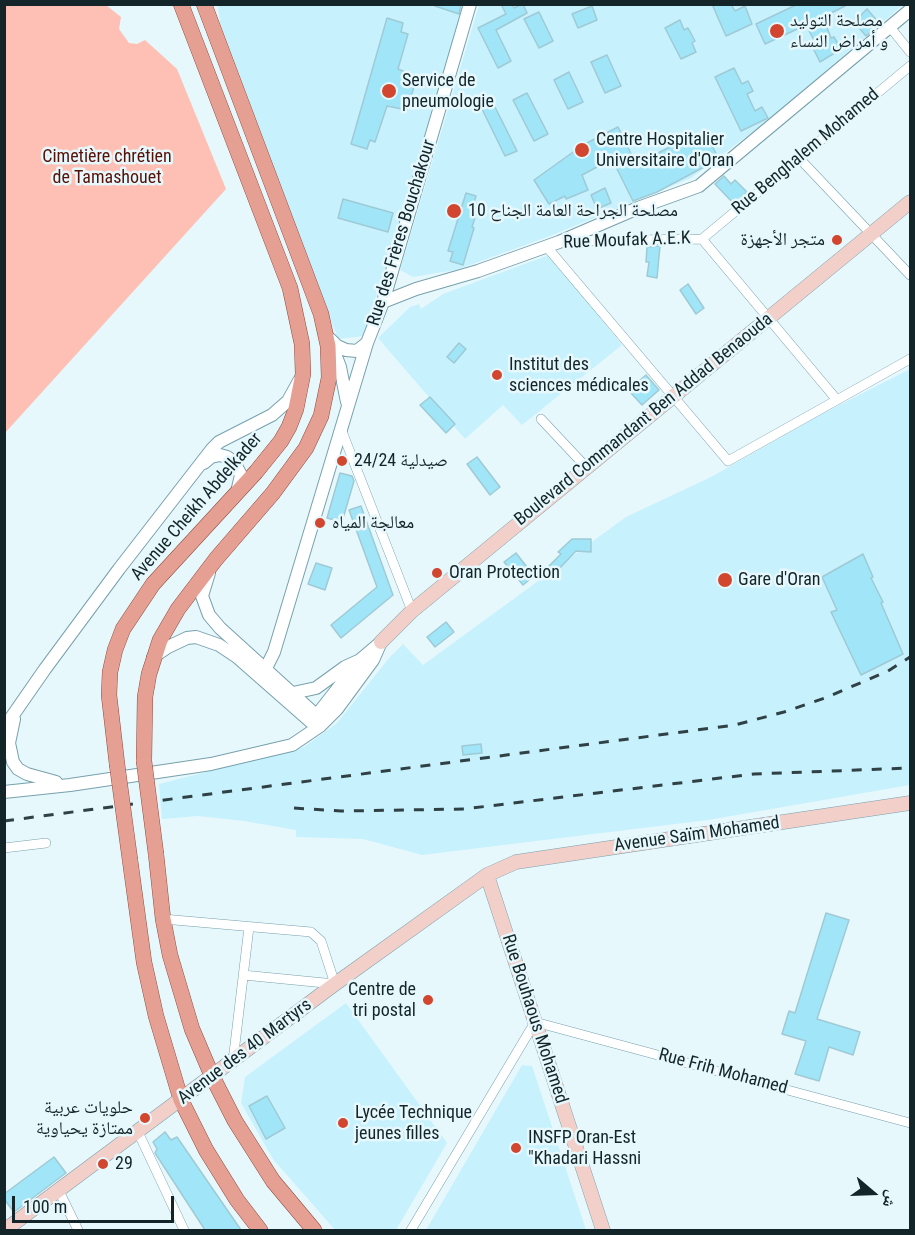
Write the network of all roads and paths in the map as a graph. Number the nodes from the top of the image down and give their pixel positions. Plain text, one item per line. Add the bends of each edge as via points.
1 (181, 4) edge
2 (204, 4) edge
3 (470, 4) edge
4 (910, 10) edge
5 (890, 27) junction
6 (910, 52) edge
7 (910, 66) edge
8 (798, 157) junction
9 (910, 202) edge
10 (871, 234) junction
11 (702, 238) junction
12 (559, 242) junction
13 (546, 246) junction
14 (910, 275) edge
15 (390, 279) junction
16 (416, 289) junction
17 (383, 302) junction
18 (769, 318) junction
19 (326, 333) junction
20 (367, 343) junction
21 (910, 359) edge
22 (303, 374) junction
23 (674, 397) junction
24 (837, 400) junction
25 (348, 406) junction
26 (541, 419) dead end
27 (342, 429) junction
28 (201, 465) junction
29 (586, 467) junction
30 (237, 493) junction
31 (216, 559) junction
32 (412, 611) junction
33 (381, 642) junction
34 (275, 647) junction
35 (153, 657) junction
36 (360, 660) junction
37 (264, 674) junction
38 (278, 680) junction
39 (293, 693) junction
40 (316, 721) junction
41 (6, 728) edge
42 (4, 748) edge
43 (70, 784) junction
44 (4, 792) edge
45 (910, 803) edge
46 (46, 843) dead end
47 (4, 848) edge
48 (487, 875) junction
49 (163, 919) junction
50 (249, 927) junction
51 (243, 975) junction
52 (336, 984) junction
53 (535, 1022) junction
54 (233, 1061) junction
55 (212, 1076) junction
56 (181, 1100) junction
57 (910, 1123) edge
58 (138, 1132) junction
59 (59, 1191) junction
60 (308, 1229) edge
61 (5, 1230) edge
62 (78, 1230) edge
63 (184, 1230) edge
64 (260, 1230) edge
65 (411, 1230) edge
66 (603, 1230) edge

1 - 22 main road, Avenue Cheikh Abdelkader via 290,288 302,344
2 - 19 main road
3 - 15 street, Rue des Frères Bouchakour
4 - 5 street
5 - 6 street
5 - 12 street via 699,186
7 - 8 street, Rue Benghalem Mohamed
8 - 10 street
8 - 11 street, Rue Benghalem Mohamed
9 - 10 main road, Boulevard Commandant Ben Addad Benaouda
10 - 14 street
10 - 18 main road, Boulevard Commandant Ben Addad Benaouda
11 - 12 street, Rue Moufak A.E.K
11 - 18 street
12 - 13 street, Rue Moufak A.E.K
13 - 16 street, Rue Moufak A.E.K
13 - 23 street
15 - 16 street
15 - 17 street, Rue des Frères Bouchakour
16 - 17 street, Rue Moufak A.E.K
17 - 20 street, Rue des Frères Bouchakour
18 - 23 main road, Boulevard Commandant Ben Addad Benaouda
18 - 24 street
19 - 20 street, Rue des Frères Bouchakour via 346,350 357,351
19 - 25 street via 340,367
19 - 31 main road via 329,378 315,432 293,467
20 - 25 street, Rue des Frères Bouchakour
21 - 24 street
22 - 28 street via 280,409 219,442
22 - 30 main road, Avenue Cheikh Abdelkader via 290,427
23 - 24 street via 728,461
23 - 29 main road, Boulevard Commandant Ben Addad Benaouda
25 - 27 street, Rue des Frères Bouchakour
26 - 29 street
27 - 32 street
27 - 34 street, Rue des Frères Bouchakour
28 - 30 street via 220,455 234,462 241,475
28 - 41 street via 119,568
29 - 32 main road, Boulevard Commandant Ben Addad Benaouda
30 - 56 main road, Avenue Cheikh Abdelkader, bridge via 153,584 123,629 110,672 109,695 139,933
31 - 35 main road via 167,625
31 - 37 street via 204,587 204,604 214,621
32 - 33 main road, Boulevard Commandant Ben Addad Benaouda
33 - 36 street, Boulevard Commandant Ben Addad Benaouda
33 - 40 street, Boulevard Commandant Ben Addad Benaouda via 373,660 336,709
34 - 37 street, Rue des Frères Bouchakour
34 - 38 street
35 - 37 street via 180,640 196,637 219,645
35 - 49 main road, bridge via 144,712 144,761
36 - 39 street via 316,688
36 - 40 street, Boulevard Commandant Ben Addad Benaouda
37 - 38 street
37 - 40 street
38 - 39 street
39 - 40 street
40 - 43 street, Boulevard Commandant Ben Addad Benaouda via 273,750 212,764
41 - 42 street
41 - 43 street via 10,753 18,768 37,778
43 - 44 street, Boulevard Commandant Ben Addad Benaouda
45 - 48 main road, Avenue Saïm Mohamed via 516,862
46 - 47 street
48 - 52 main road, Avenue des 40 Martyrs
48 - 53 main road, Rue Bouhaous Mohamed
49 - 50 street
49 - 55 main road via 177,984
50 - 51 street
50 - 52 street via 311,932 321,941
51 - 52 street
51 - 54 street
52 - 54 main road, Avenue des 40 Martyrs
53 - 57 street, Rue Frih Mohamed
53 - 65 street
53 - 66 main road, Rue Bouhaous Mohamed
54 - 55 main road, Avenue des 40 Martyrs
55 - 56 main road, Avenue des 40 Martyrs
55 - 60 main road via 235,1121
56 - 58 main road, Avenue des 40 Martyrs
56 - 64 main road, Avenue Cheikh Abdelkader via 206,1150
58 - 59 main road, Avenue des 40 Martyrs
58 - 63 street
59 - 61 main road, Avenue des 40 Martyrs
59 - 62 street

